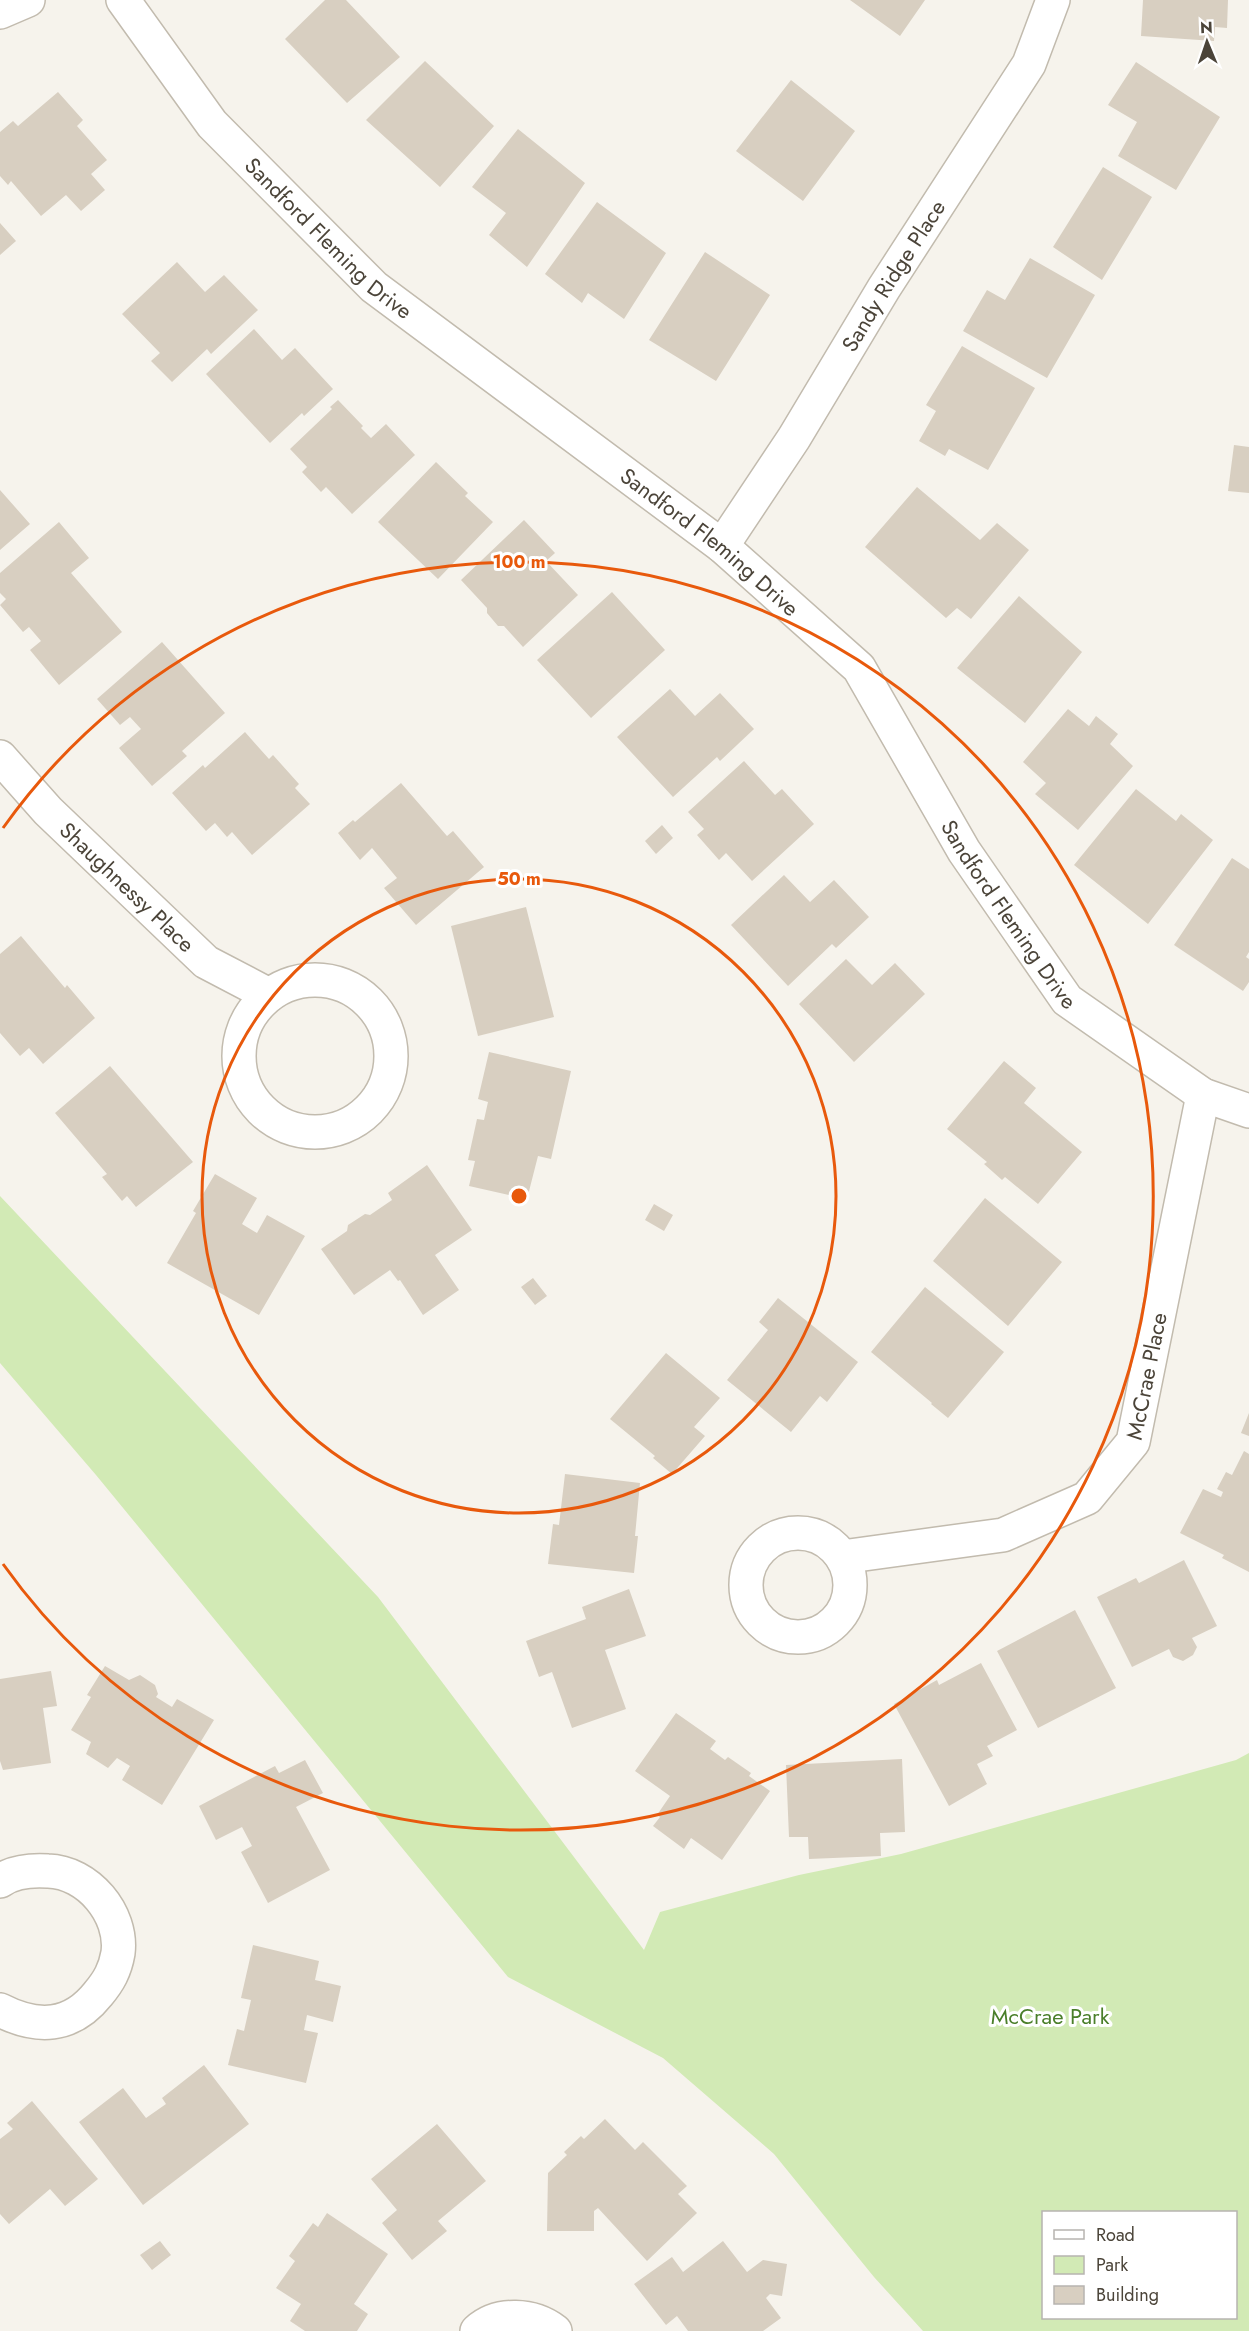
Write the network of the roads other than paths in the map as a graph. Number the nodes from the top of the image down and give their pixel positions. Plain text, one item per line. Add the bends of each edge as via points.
1 (28, 0) edge
2 (123, 0) edge
3 (1053, 0) edge
4 (0, 12) edge
5 (722, 546) junction
6 (0, 756) edge
7 (269, 995) junction
8 (1203, 1095) junction
9 (1249, 1111) edge
10 (842, 1557) dead end
11 (0, 1881) edge
12 (0, 2010) edge
13 (477, 2331) edge
14 (555, 2331) edge

1 - 4 street
2 - 5 street, Sandford Fleming Drive via 212,124 374,286
3 - 5 street, Sandy Ridge Place via 1029,64
5 - 8 street, Sandford Fleming Drive via 860,668 964,851 1067,1000
6 - 7 street, Shaughnessy Place via 48,811 206,962
7 - 7 street via 251,1014 240,1038 242,1080 255,1104 284,1125 309,1132 338,1129 362,1117 381,1096 391,1071 392,1052 386,1026 372,1004 357,992 321,980 295,982
8 - 9 street, Sandford Fleming Drive
8 - 10 street, McCrae Place via 1133,1442 1087,1498 1003,1535
11 - 12 street via 28,1870 57,1871 82,1881 100,1896 113,1919 118,1952 111,1978 88,2007 64,2020 19,2020
13 - 14 street via 500,2319 520,2317 541,2322

